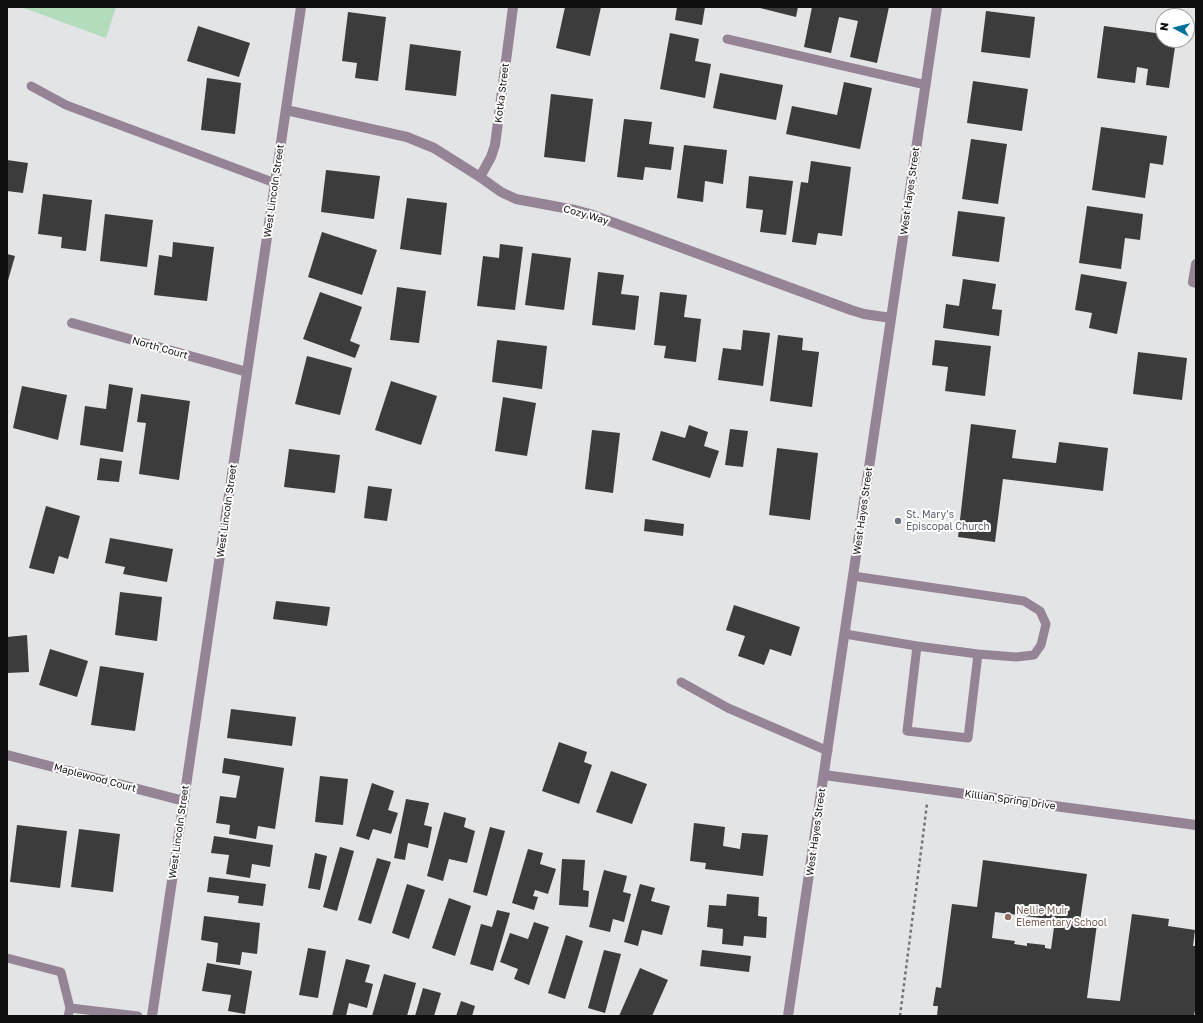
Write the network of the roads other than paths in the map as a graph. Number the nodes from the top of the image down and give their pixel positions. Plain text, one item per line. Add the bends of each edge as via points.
1 (301, 7) edge
2 (513, 7) edge
3 (937, 7) edge
4 (727, 38) dead end
5 (926, 85) junction
6 (31, 86) dead end
7 (286, 110) junction
8 (480, 177) junction
9 (275, 183) junction
10 (1196, 264) edge
11 (1195, 282) edge
12 (891, 318) junction
13 (72, 323) dead end
14 (247, 372) junction
15 (853, 576) junction
16 (845, 634) junction
17 (917, 646) junction
18 (978, 654) junction
19 (681, 682) dead end
20 (828, 751) junction
21 (7, 755) edge
22 (824, 775) junction
23 (184, 801) junction
24 (1196, 825) edge
25 (7, 958) edge
26 (69, 1012) edge
27 (138, 1016) edge
28 (152, 1016) edge
29 (788, 1016) edge

1 - 7 street, West Lincoln Street
2 - 8 street, Kotka Street via 495,145
3 - 5 street, West Hayes Street
4 - 5 lane
5 - 12 street, West Hayes Street
6 - 9 lane via 66,105
7 - 8 street, Cozy Way via 407,137 434,148
7 - 9 street, West Lincoln Street
8 - 12 street, Cozy Way via 516,199 590,214 851,310
9 - 14 street, West Lincoln Street
10 - 11 street
12 - 15 street, West Hayes Street
13 - 14 street, North Court
14 - 23 street, West Lincoln Street
15 - 16 street, West Hayes Street
15 - 18 lane via 1024,600 1040,611 1046,624 1041,645 1034,655
16 - 17 lane
16 - 20 street, West Hayes Street
17 - 18 lane
17 - 18 lane via 906,731 968,738
19 - 20 lane via 728,708
20 - 22 street, West Hayes Street
21 - 23 street, Maplewood Court
22 - 24 street, Killian Spring Drive
22 - 29 street, West Hayes Street
23 - 28 street, West Lincoln Street
25 - 26 lane via 61,972
26 - 27 lane

